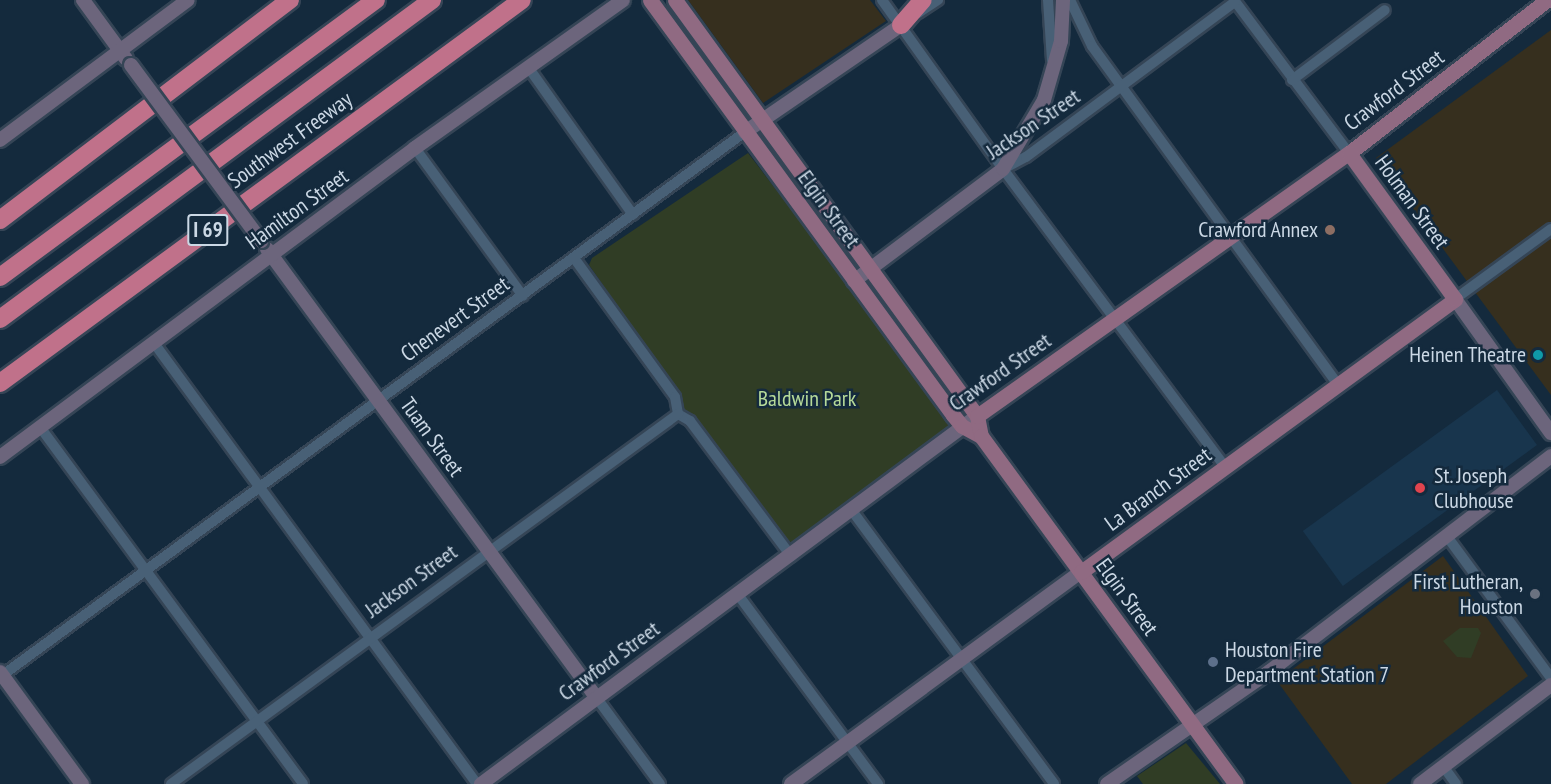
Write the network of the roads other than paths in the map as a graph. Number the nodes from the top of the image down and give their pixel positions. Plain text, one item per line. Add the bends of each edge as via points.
1 (83, 0) edge
2 (188, 0) edge
3 (290, 0) edge
4 (376, 0) edge
5 (432, 0) edge
6 (522, 0) edge
7 (623, 0) edge
8 (650, 0) edge
9 (675, 0) edge
10 (882, 0) edge
11 (923, 0) edge
12 (938, 0) edge
13 (1048, 0) edge
14 (1063, 0) edge
15 (1070, 0) edge
16 (1547, 0) edge
17 (1234, 1) edge
18 (1385, 10) dead end
19 (901, 25) junction
20 (121, 51) junction
21 (528, 68) junction
22 (1052, 75) junction
23 (1292, 80) junction
24 (1120, 85) junction
25 (762, 120) junction
26 (745, 132) junction
27 (2, 136) edge
28 (415, 148) junction
29 (1349, 153) junction
30 (1003, 169) junction
31 (633, 215) junction
32 (0, 220) edge
33 (1551, 229) edge
34 (1228, 237) junction
35 (271, 254) junction
36 (574, 258) junction
37 (871, 269) junction
38 (0, 277) edge
39 (854, 281) junction
40 (523, 296) junction
41 (1455, 299) junction
42 (1115, 318) junction
43 (0, 319) edge
44 (154, 343) junction
45 (0, 383) edge
46 (1338, 385) junction
47 (378, 400) junction
48 (678, 414) junction
49 (977, 416) junction
50 (962, 426) junction
51 (40, 427) junction
52 (1551, 433) edge
53 (981, 436) junction
54 (1551, 456) edge
55 (0, 457) edge
56 (1226, 468) junction
57 (258, 486) junction
58 (853, 512) junction
59 (1446, 535) junction
60 (489, 551) junction
61 (791, 556) junction
62 (147, 572) junction
63 (1081, 572) junction
64 (739, 596) junction
65 (369, 638) junction
66 (962, 659) junction
67 (1, 675) edge
68 (1551, 678) edge
69 (1551, 685) edge
70 (596, 697) junction
71 (256, 721) junction
72 (1193, 726) junction
73 (847, 742) junction
74 (1443, 766) junction
75 (82, 784) edge
76 (171, 784) edge
77 (303, 784) edge
78 (479, 784) edge
79 (660, 784) edge
80 (791, 784) edge
81 (878, 784) edge
82 (1054, 784) edge
83 (1107, 784) edge
84 (1236, 784) edge
85 (1420, 784) edge
86 (1456, 784) edge

1 - 20 street, Tuam Street
2 - 20 street
3 - 32 highway
4 - 38 highway
5 - 43 highway
6 - 45 highway, Southwest Freeway / I 69
7 - 21 street, Hamilton Street
8 - 26 main road, Elgin Street
9 - 25 main road, Elgin Street
10 - 19 street
11 - 19 highway
12 - 19 street, Chenevert Street
13 - 22 street
14 - 22 street via 1061,42
15 - 24 street via 1092,46
16 - 29 main road, Crawford Street
17 - 23 street, Holman Street
17 - 24 street, Jackson Street
18 - 23 street
19 - 25 street, Chenevert Street
19 - 30 street
20 - 27 street
20 - 35 street, Tuam Street, bridge
21 - 28 street, Hamilton Street
21 - 31 street
22 - 30 street via 1034,118
23 - 29 street, Holman Street
24 - 30 street, Jackson Street via 1026,157
24 - 34 street
25 - 26 street, Chenevert Street
25 - 37 main road, Elgin Street
26 - 31 street, Chenevert Street
26 - 39 main road, Elgin Street
28 - 35 street, Hamilton Street
28 - 40 street
29 - 34 main road, Crawford Street
29 - 41 main road, Holman Street
30 - 37 street, Jackson Street
30 - 42 street
31 - 36 street, Chenevert Street
33 - 41 street, La Branch Street
34 - 42 main road, Crawford Street
34 - 46 street
35 - 44 street, Hamilton Street
35 - 47 street, Tuam Street
36 - 40 street, Chenevert Street
36 - 48 street via 675,397
37 - 39 street, Jackson Street
37 - 49 main road, Elgin Street
39 - 50 main road, Elgin Street
40 - 47 street, Chenevert Street
41 - 46 main road, La Branch Street
41 - 52 street, Holman Street
42 - 49 main road, Crawford Street
42 - 56 street
44 - 51 street, Hamilton Street
44 - 57 street
46 - 56 main road, La Branch Street
47 - 57 street, Chenevert Street
47 - 60 street, Tuam Street
48 - 60 street, Jackson Street
48 - 61 street via 690,421
49 - 50 street, Crawford Street
49 - 53 main road, Elgin Street
50 - 53 main road, Elgin Street
50 - 58 street, Crawford Street
51 - 55 street, Hamilton Street
51 - 62 street
53 - 63 main road, Elgin Street
54 - 59 street
56 - 63 main road, La Branch Street
57 - 62 street, Chenevert Street
57 - 65 street
58 - 61 street, Crawford Street
58 - 66 street
59 - 68 street
59 - 72 street via 1363,602
60 - 65 street, Jackson Street
60 - 70 street, Tuam Street
61 - 64 street, Crawford Street
62 - 67 street, Chenevert Street
62 - 71 street
63 - 66 street, La Branch Street
63 - 72 main road, Elgin Street
64 - 70 street, Crawford Street
64 - 73 street
65 - 71 street, Jackson Street
65 - 78 street
66 - 73 street, La Branch Street
66 - 82 street
67 - 75 street
69 - 74 street
70 - 78 street, Crawford Street
70 - 79 street, Tuam Street
71 - 76 street, Jackson Street
71 - 77 street
72 - 83 street
72 - 84 main road, Elgin Street
73 - 80 street, La Branch Street
73 - 81 street
74 - 85 street
74 - 86 street

